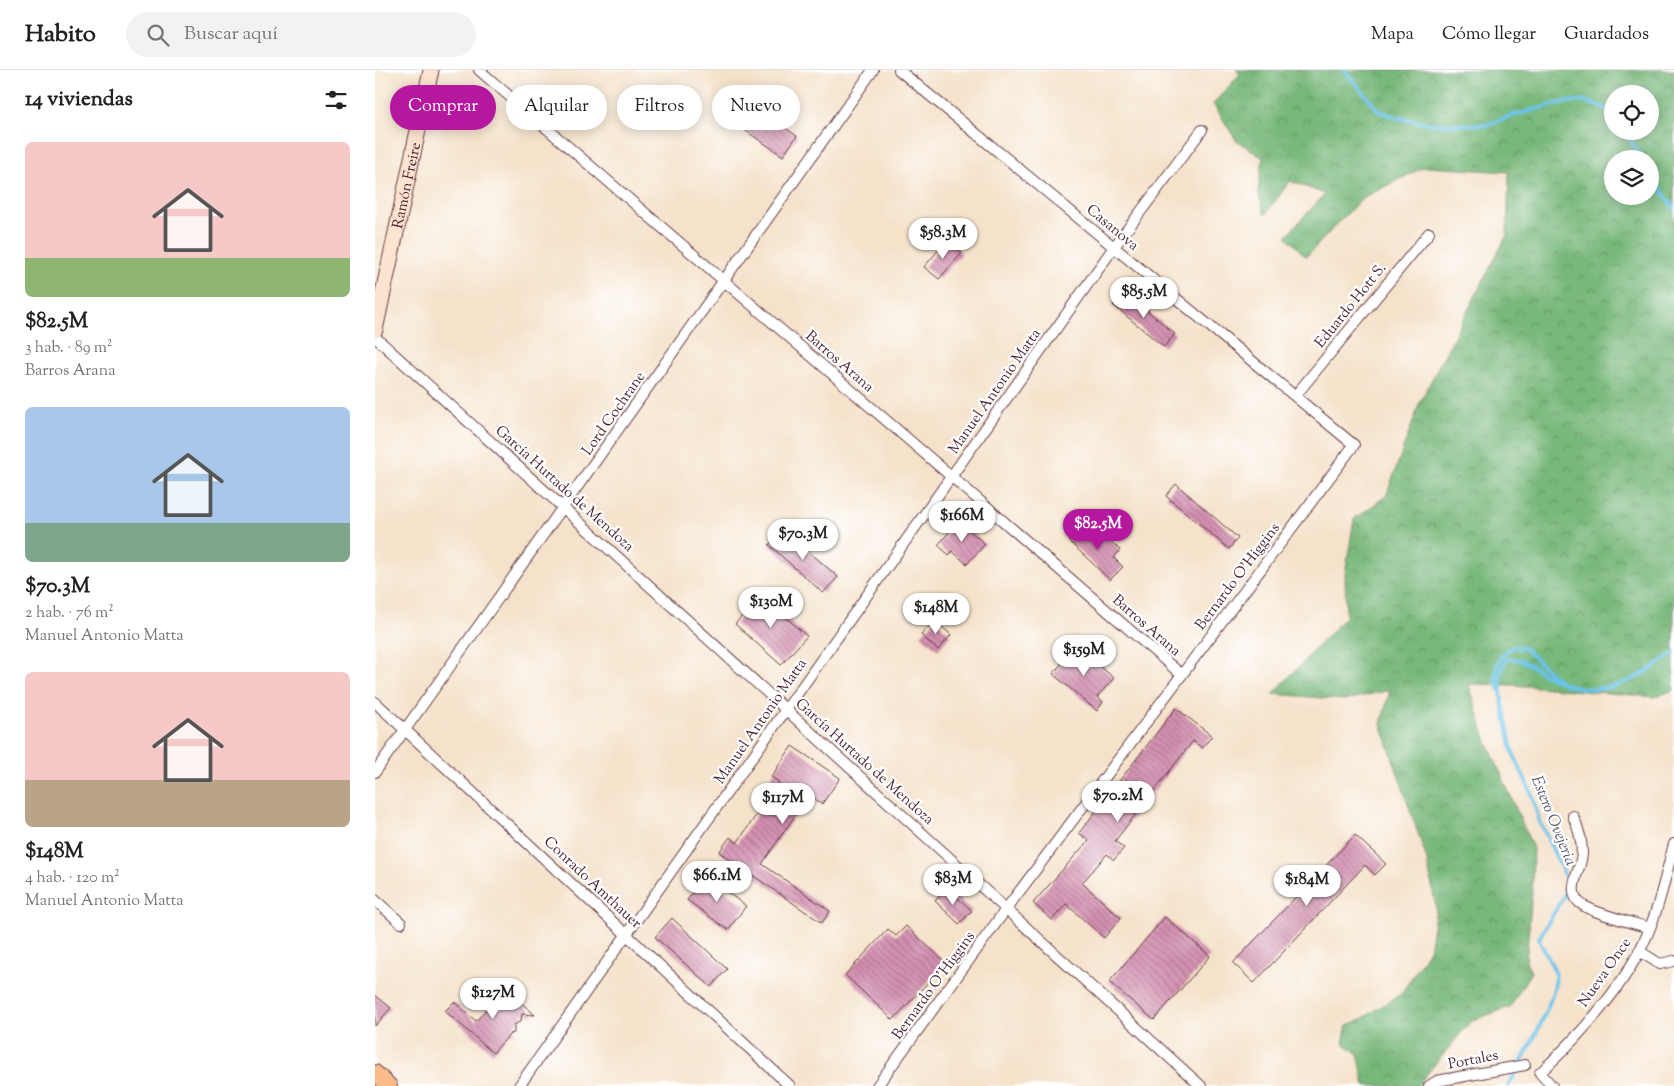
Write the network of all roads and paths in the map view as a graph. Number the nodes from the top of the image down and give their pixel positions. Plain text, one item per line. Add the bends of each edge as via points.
1 (431, 70) edge
2 (479, 70) edge
3 (873, 70) edge
4 (899, 70) edge
5 (1201, 130) dead end
6 (1429, 233) dead end
7 (1114, 247) junction
8 (725, 281) junction
9 (375, 330) edge
10 (375, 337) edge
11 (1295, 396) junction
12 (1354, 445) joint
13 (952, 477) junction
14 (565, 507) junction
15 (1182, 675) junction
16 (375, 702) edge
17 (786, 710) junction
18 (405, 730) junction
19 (375, 772) edge
20 (1573, 816) dead end
21 (1674, 844) edge
22 (375, 900) edge
23 (1007, 908) junction
24 (401, 923) dead end
25 (1649, 928) junction
26 (627, 934) junction
27 (1639, 951) junction
28 (1674, 961) edge
29 (1525, 1065) dead end
30 (375, 1073) edge
31 (389, 1086) edge
32 (519, 1086) edge
33 (790, 1086) edge
34 (877, 1086) edge
35 (1201, 1086) edge
36 (1429, 1086) edge
37 (1553, 1086) edge

1 - 9 main road, Ramón Freire
2 - 8 street, Barros Arana
3 - 8 street, Lord Cochrane
4 - 7 street, Casanova
5 - 7 street, Manuel Antonio Matta
6 - 11 street, Eduardo Hott S.
7 - 11 street, Casanova
7 - 13 street, Manuel Antonio Matta
8 - 13 street, Barros Arana
8 - 14 street, Lord Cochrane
10 - 14 street, García Hurtado de Mendoza
11 - 12 street, Casanova
12 - 15 street, Bernardo O'Higgins
13 - 15 street, Barros Arana
13 - 17 street, Manuel Antonio Matta
14 - 17 street, García Hurtado de Mendoza
14 - 18 street, Lord Cochrane
15 - 23 street, Bernardo O'Higgins
16 - 18 street, Conrado Amthauer
17 - 23 street, García Hurtado de Mendoza
17 - 26 street, Manuel Antonio Matta
18 - 19 street, Lord Cochrane
18 - 26 street, Conrado Amthauer
20 - 25 street via 1579,830 1582,854 1574,882 1575,895 1583,906
21 - 25 street, Nueva Once
22 - 24 street
23 - 34 street, Bernardo O'Higgins
23 - 35 street, García Hurtado de Mendoza
25 - 27 street, Nueva Once
26 - 32 street, Manuel Antonio Matta
26 - 33 street, Conrado Amthauer
27 - 28 street via 1661,964
27 - 37 street, Nueva Once via 1624,976 1577,1035 1540,1073
29 - 36 street, Portales via 1437,1081
30 - 31 main road

